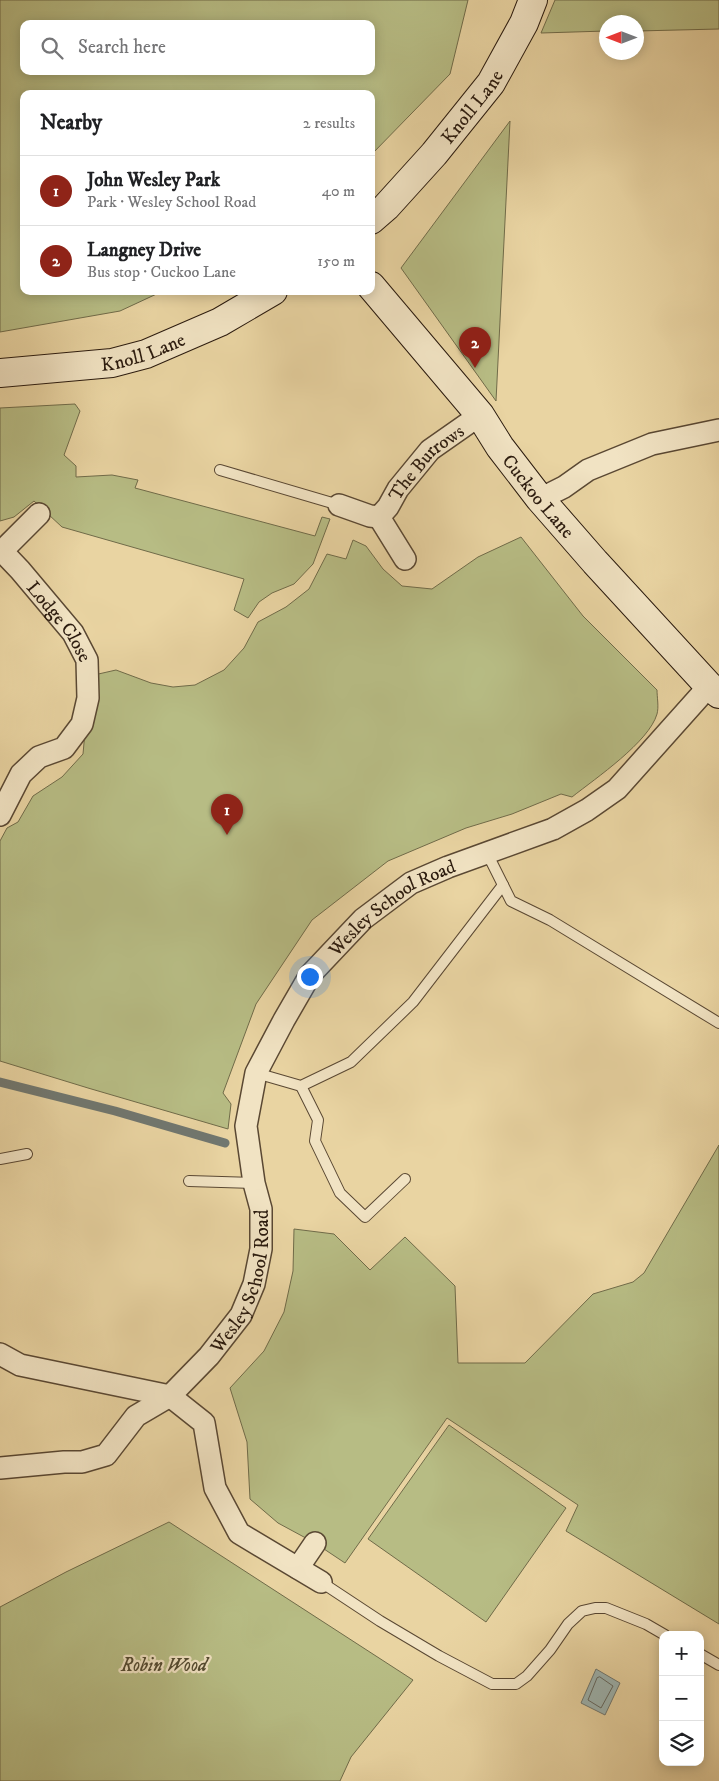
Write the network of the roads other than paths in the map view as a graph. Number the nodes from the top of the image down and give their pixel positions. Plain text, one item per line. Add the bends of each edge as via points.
1 (533, 0) edge
2 (375, 217) edge
3 (375, 291) edge
4 (266, 295) edge
5 (0, 373) edge
6 (480, 415) junction
7 (719, 430) edge
8 (220, 470) dead end
9 (540, 499) junction
10 (339, 505) joint
11 (39, 514) dead end
12 (379, 517) junction
13 (1, 550) edge
14 (405, 559) dead end
15 (714, 690) edge
16 (0, 815) edge
17 (487, 853) junction
18 (503, 885) junction
19 (719, 1023) edge
20 (256, 1073) junction
21 (301, 1086) junction
22 (27, 1154) dead end
23 (0, 1159) edge
24 (405, 1179) dead end
25 (189, 1180) dead end
26 (254, 1183) junction
27 (0, 1354) edge
28 (170, 1396) junction
29 (0, 1468) edge
30 (315, 1543) dead end
31 (298, 1568) junction
32 (321, 1582) joint
33 (659, 1632) edge
34 (704, 1656) edge
35 (719, 1665) edge

1 - 2 street, Knoll Lane via 524,23 490,83 434,154
3 - 6 street, Cuckoo Lane
4 - 5 street, Knoll Lane via 220,322 146,354 112,364
6 - 9 street, Cuckoo Lane
6 - 12 street, The Burrows via 430,450
7 - 9 street via 652,444 588,470
8 - 10 lane
9 - 15 street, Cuckoo Lane
10 - 12 street, The Burrows
11 - 13 street, Lodge Close
12 - 14 street, The Burrows
13 - 16 street, Lodge Close via 73,633 87,660 88,698 82,724 64,748 39,757 20,774
15 - 17 street, Wesley School Road via 617,789 552,829
17 - 18 lane
17 - 20 street, Wesley School Road via 411,883 363,918 310,975
18 - 19 lane via 511,901 550,920
18 - 21 lane via 413,1002 352,1062
20 - 21 lane
20 - 26 street, Wesley School Road via 246,1126
21 - 24 lane via 318,1120 315,1141 340,1193 365,1217
22 - 23 lane
25 - 26 lane
26 - 28 street, Wesley School Road via 261,1209 261,1249 254,1284 241,1315 225,1337
27 - 28 street via 20,1365
28 - 29 street, Wesley School Road via 136,1416 106,1455 82,1462
28 - 31 street via 204,1422 215,1488 238,1532
30 - 31 street
31 - 32 street
32 - 33 lane via 380,1621 492,1684 516,1684 527,1676 582,1611 606,1608
34 - 35 lane

